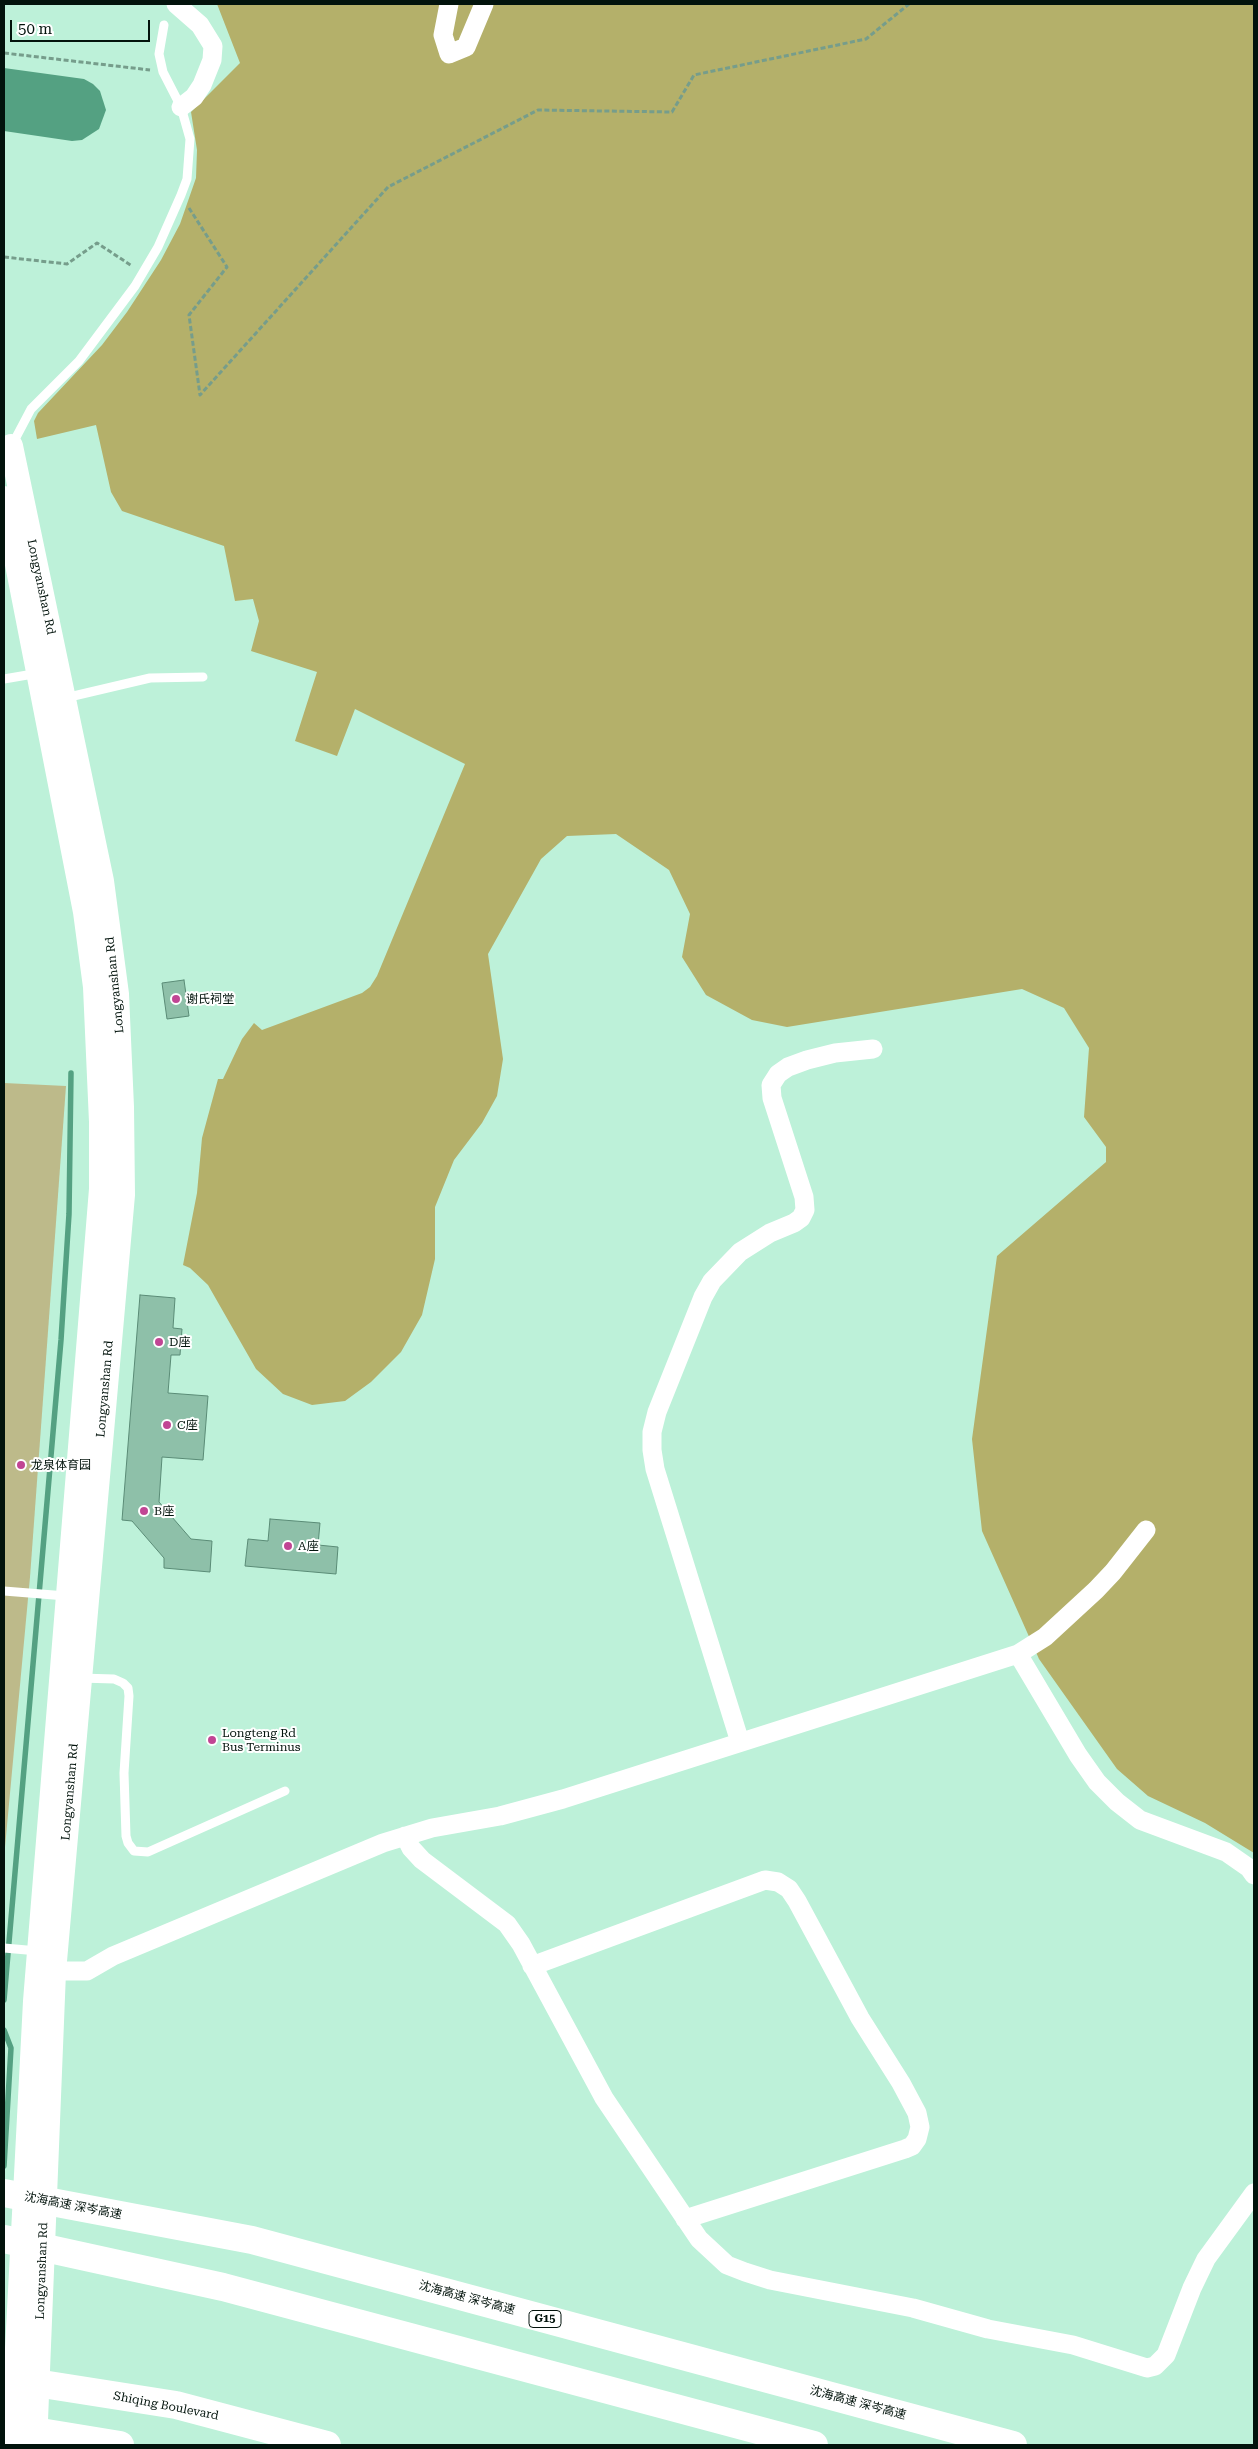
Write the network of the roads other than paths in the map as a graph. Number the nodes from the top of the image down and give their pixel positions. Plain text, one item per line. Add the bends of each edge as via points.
1 (176, 4) edge
2 (449, 4) edge
3 (484, 4) edge
4 (164, 25) dead end
5 (181, 107) junction
6 (7, 452) edge
7 (4, 498) edge
8 (49, 671) junction
9 (203, 677) dead end
10 (4, 679) edge
11 (54, 700) junction
12 (873, 1049) dead end
13 (1146, 1530) dead end
14 (4, 1591) edge
15 (67, 1596) junction
16 (1018, 1654) junction
17 (71, 1678) junction
18 (740, 1742) junction
19 (285, 1791) dead end
20 (405, 1836) junction
21 (1254, 1875) edge
22 (4, 1948) edge
23 (47, 1962) junction
24 (532, 1966) junction
25 (4, 2192) edge
26 (1254, 2193) edge
27 (685, 2219) junction
28 (4, 2239) edge
29 (4, 2378) edge
30 (4, 2426) edge
31 (12, 2445) edge
32 (35, 2445) edge
33 (120, 2445) edge
34 (327, 2445) edge
35 (814, 2445) edge
36 (1013, 2445) edge

1 - 5 street via 200,25 212,46 212,60 202,85
2 - 3 street via 443,35 449,54 466,47
4 - 5 lane via 159,54 163,72
5 - 6 lane via 190,138 187,179 158,247 110,323 79,361 31,410
6 - 8 street, Longyanshan Rd
7 - 8 street, Longyanshan Rd
8 - 10 lane
8 - 11 street, Longyanshan Rd
9 - 11 lane via 150,678
11 - 15 street, Longyanshan Rd via 92,969 101,1122 101,1189
12 - 18 street via 807,1060 788,1067 771,1085 805,1210 794,1223 740,1252 712,1281 664,1395 652,1432 655,1469
13 - 16 street via 1096,1590 1045,1637
14 - 15 lane
15 - 17 street, Longyanshan Rd
16 - 18 street
16 - 21 street via 1078,1755 1097,1782 1117,1802 1140,1820 1226,1852
17 - 19 lane via 114,1679 128,1688 124,1773 126,1836 134,1851 148,1852
17 - 23 street, Longyanshan Rd
18 - 20 street via 527,1809
20 - 23 street via 113,1956 87,1972
20 - 24 street via 422,1860 507,1924
22 - 23 lane
23 - 31 street, Longyanshan Rd via 26,2149
23 - 32 street, Longyanshan Rd
24 - 27 street via 604,2098
24 - 27 street via 765,1880 784,1885 797,1901 860,2018 917,2113 920,2127 917,2140 905,2149
25 - 36 main road, 沈海高速 深岑高速 / G15 via 252,2240
26 - 27 street via 1206,2259 1166,2354 1156,2366 1147,2368 1089,2349 988,2329 913,2308 770,2280 745,2272 727,2265 712,2253
28 - 35 main road via 222,2287
29 - 34 main road, Shiqing Boulevard via 176,2405
30 - 33 main road

